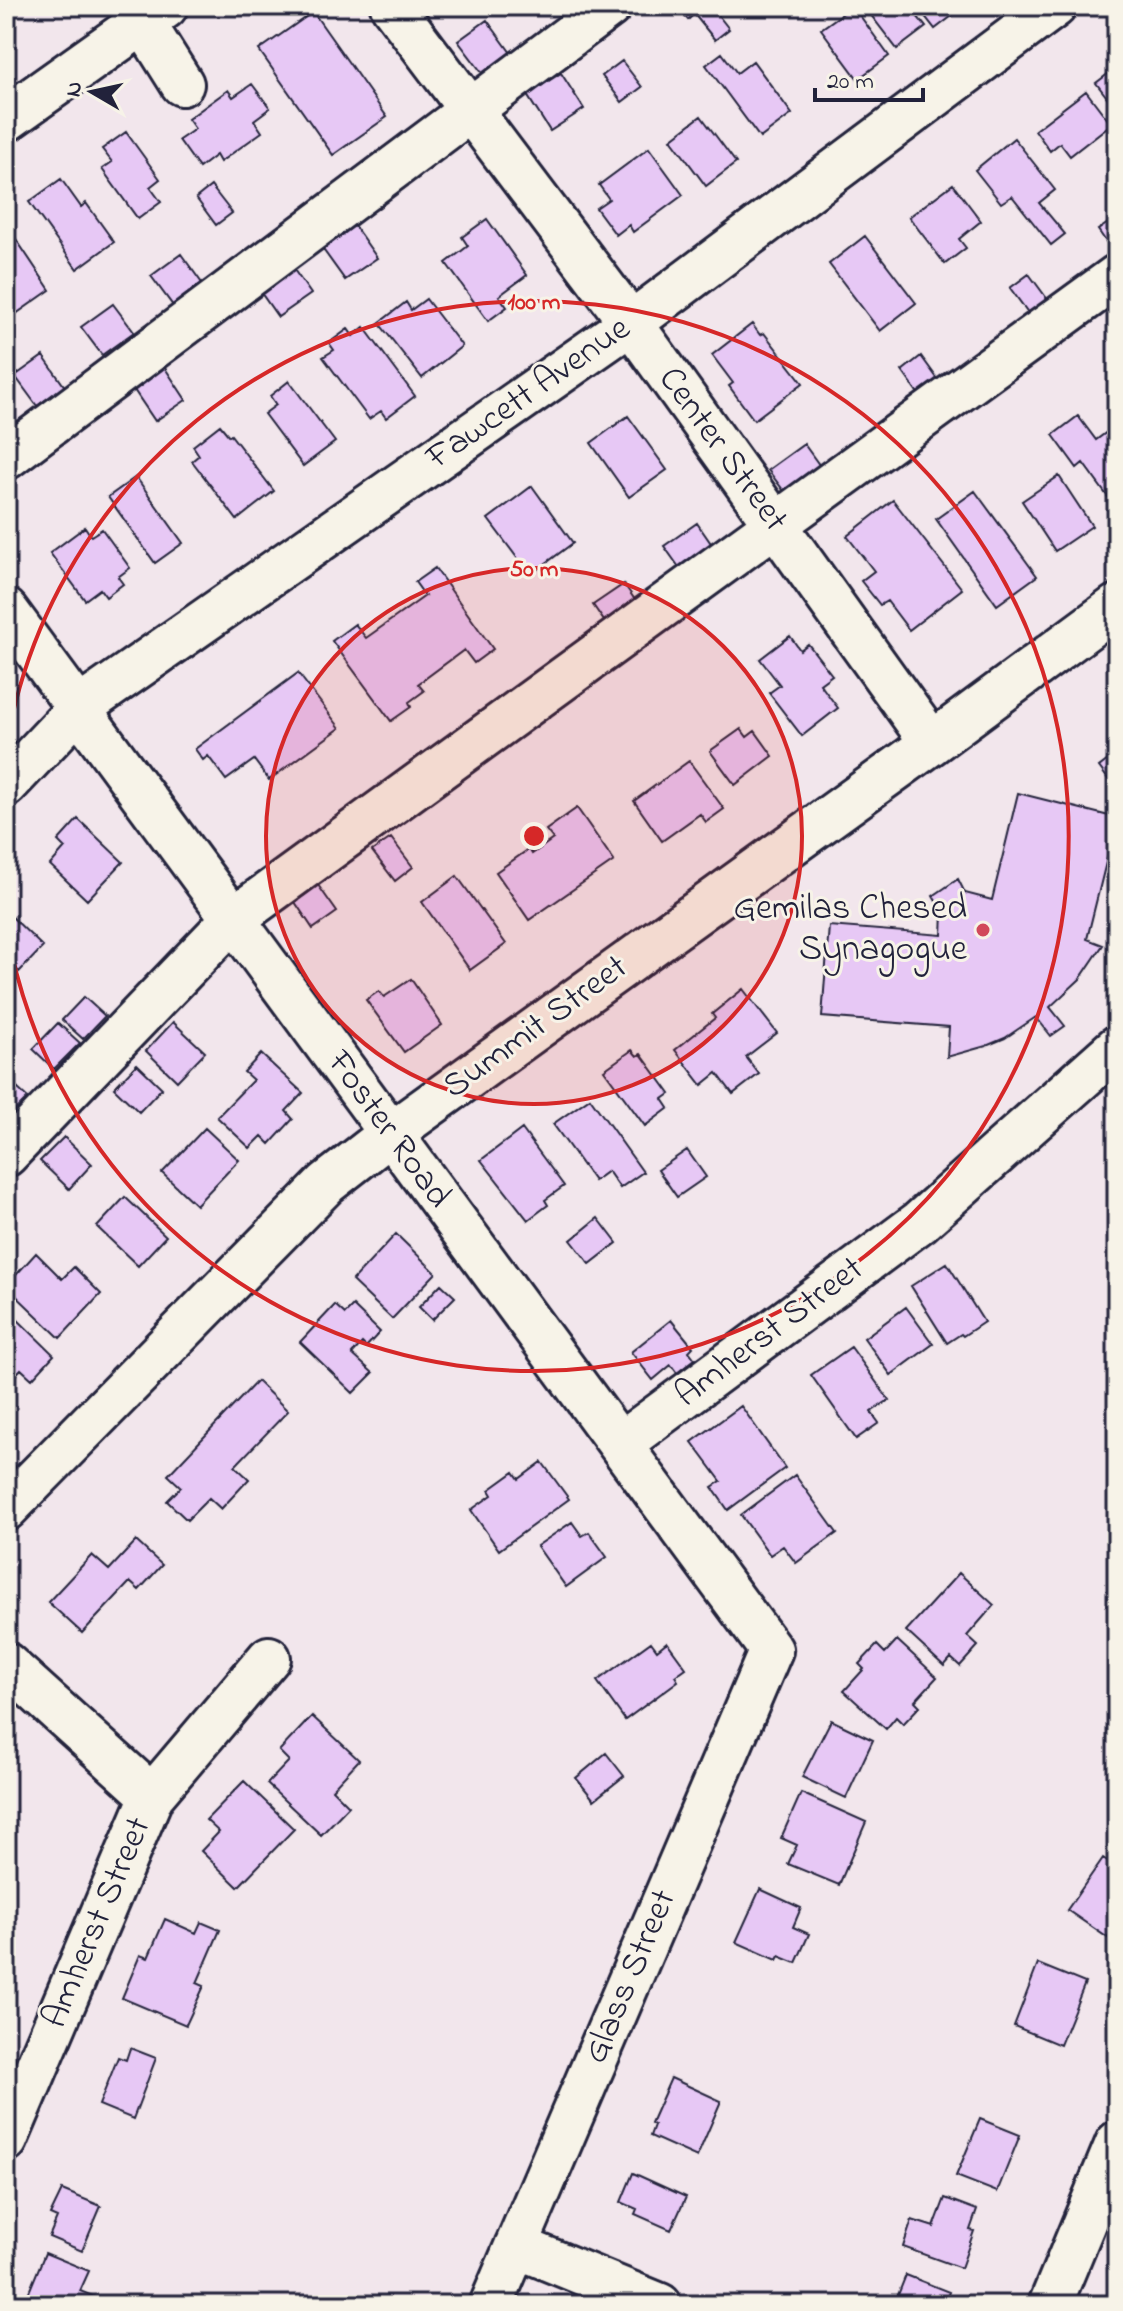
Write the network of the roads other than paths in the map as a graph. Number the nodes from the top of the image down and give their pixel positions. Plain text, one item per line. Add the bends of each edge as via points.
1 (392, 6) edge
2 (610, 6) edge
3 (1055, 6) edge
4 (154, 14) edge
5 (182, 84) dead end
6 (470, 110) junction
7 (6, 119) edge
8 (1117, 276) edge
9 (631, 323) junction
10 (6, 458) edge
11 (776, 525) junction
12 (1117, 606) edge
13 (6, 610) edge
14 (78, 709) junction
15 (932, 743) junction
16 (6, 785) edge
17 (233, 919) junction
18 (1117, 1047) edge
19 (390, 1134) junction
20 (6, 1155) edge
21 (620, 1444) junction
22 (6, 1509) edge
23 (771, 1650) joint
24 (269, 1658) dead end
25 (6, 1664) edge
26 (152, 1796) junction
27 (6, 2140) edge
28 (1117, 2143) edge
29 (516, 2246) junction
30 (491, 2305) edge
31 (660, 2305) edge
32 (1050, 2305) edge

1 - 6 street, Center Street
2 - 6 street
3 - 9 street, Fawcett Avenue
4 - 5 street
4 - 7 main road
6 - 9 street, Center Street
6 - 10 street
8 - 11 street
9 - 11 street, Center Street
9 - 14 street, Fawcett Avenue
11 - 15 street, Center Street
11 - 17 street
12 - 15 street, Summit Street
13 - 14 street, Foster Road
14 - 16 street, Fawcett Avenue
14 - 17 street, Foster Road
15 - 19 street, Summit Street
17 - 19 street, Foster Road
17 - 20 street
18 - 21 street, Amherst Street via 920,1222
19 - 21 street, Foster Road
19 - 22 street, Summit Street via 327,1183
21 - 23 street, Foster Road
23 - 29 street, Glass Street
24 - 26 street, Amherst Street
25 - 26 street
26 - 27 street, Amherst Street
28 - 32 street
29 - 30 street, Glass Street
29 - 31 street

